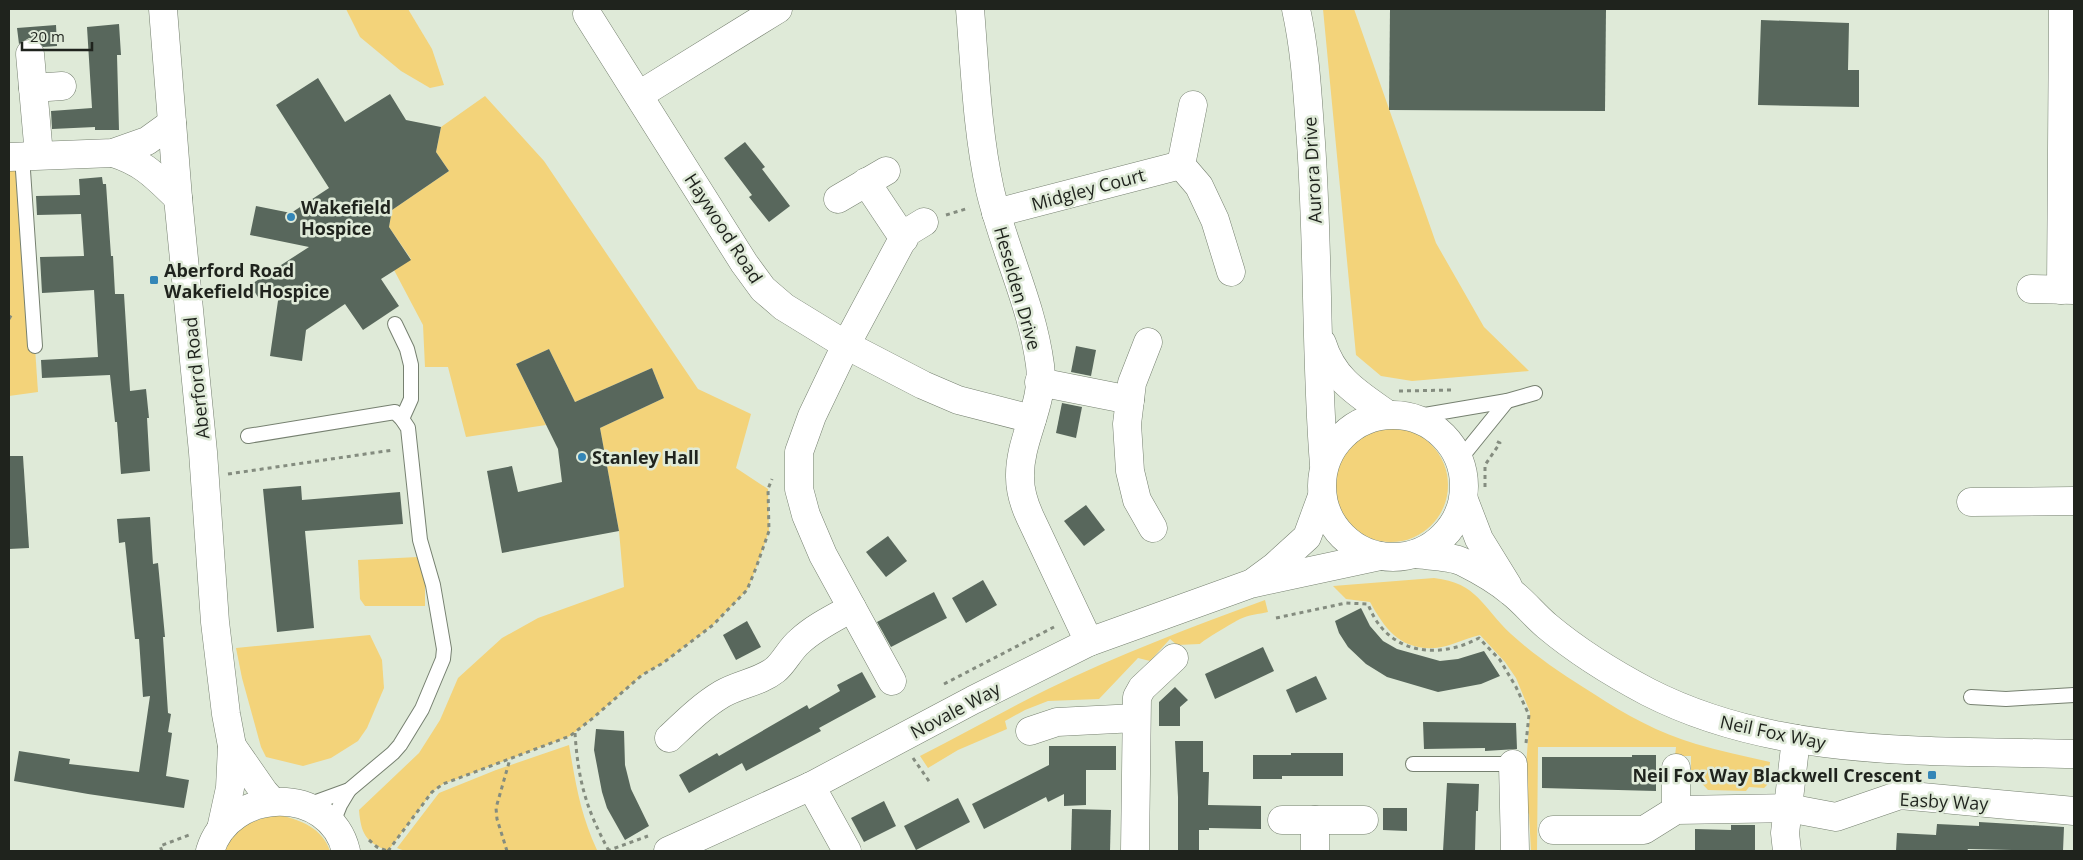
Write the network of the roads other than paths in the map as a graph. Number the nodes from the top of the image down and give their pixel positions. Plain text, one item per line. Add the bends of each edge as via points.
1 (163, 9) edge
2 (778, 9) edge
3 (970, 9) edge
4 (1296, 9) edge
5 (2062, 9) edge
6 (587, 14) dead end
7 (30, 54) dead end
8 (62, 86) dead end
9 (33, 88) junction
10 (640, 95) junction
11 (1193, 105) dead end
12 (172, 123) junction
13 (113, 153) junction
14 (23, 156) edge
15 (1181, 165) junction
16 (178, 198) junction
17 (838, 199) dead end
18 (995, 207) junction
19 (924, 222) road end
20 (904, 239) junction
21 (1230, 272) dead end
22 (2031, 289) dead end
23 (2067, 290) edge
24 (395, 324) dead end
25 (1318, 332) junction
26 (1148, 342) dead end
27 (846, 345) junction
28 (35, 346) dead end
29 (1039, 382) junction
30 (1535, 393) dead end
31 (1130, 400) junction
32 (1507, 401) junction
33 (1399, 408) junction
34 (402, 419) junction
35 (1032, 419) junction
36 (248, 436) dead end
37 (1460, 459) junction
38 (1324, 465) junction
39 (1474, 494) junction
40 (1322, 496) junction
41 (2074, 501) edge
42 (1971, 502) dead end
43 (1153, 528) dead end
44 (1415, 554) junction
45 (1380, 556) junction
46 (1250, 584) junction
47 (1511, 592) junction
48 (852, 608) junction
49 (1089, 642) junction
50 (1174, 658) dead end
51 (892, 681) dead end
52 (2074, 694) edge
53 (1971, 697) dead end
54 (1136, 718) junction
55 (1030, 731) dead end
56 (669, 738) dead end
57 (1796, 739) junction
58 (232, 746) junction
59 (2074, 754) edge
60 (1413, 764) dead end
61 (1513, 764) joint
62 (1676, 768) dead end
63 (811, 786) junction
64 (349, 790) junction
65 (272, 801) junction
66 (300, 804) junction
67 (1788, 808) junction
68 (1676, 810) junction
69 (2074, 810) edge
70 (1282, 820) dead end
71 (1315, 820) junction
72 (1364, 820) dead end
73 (1553, 830) dead end
74 (211, 844) edge
75 (343, 844) edge
76 (668, 851) edge
77 (847, 851) edge
78 (1135, 851) edge
79 (1315, 851) edge
80 (1515, 851) edge
81 (1787, 851) edge

1 - 12 street, Aberford Road
2 - 10 street
3 - 18 street, Heselden Drive via 982,136
4 - 25 street, Aurora Drive via 1304,47 1313,165
5 - 23 street
6 - 10 street, Haywood Road
7 - 9 street
8 - 9 street
9 - 14 street
10 - 27 street, Haywood Road via 744,264 763,289 784,307
11 - 15 street
12 - 13 street via 146,141
12 - 16 street, Aberford Road
13 - 14 street
13 - 16 street via 150,171
14 - 28 lane
15 - 18 street, Midgley Court
15 - 21 street via 1199,186 1215,220
16 - 58 street, Aberford Road via 205,477 216,632
17 - 20 street via 876,176
18 - 29 street, Heselden Drive via 1034,328
19 - 20 street via 906,233
20 - 27 street
22 - 23 street
24 - 34 lane via 408,349 411,365 411,399
25 - 33 street, Aurora Drive via 1326,355 1349,387
25 - 38 street, Aurora Drive
26 - 31 street via 1132,383
27 - 35 street, Haywood Road via 958,400
27 - 48 street via 812,416 799,452 799,489 823,555
29 - 31 street
29 - 35 street, Heselden Drive
30 - 32 lane
31 - 43 street via 1127,424 1130,471 1137,500
32 - 33 lane
32 - 37 lane
33 - 37 street via 1440,432
33 - 38 street via 1353,426 1340,438
34 - 36 lane via 395,412
34 - 64 lane via 408,428 420,540 433,585 443,659 422,709 400,745
35 - 49 street, Heselden Drive via 1022,457 1022,497
37 - 39 street
38 - 40 street
39 - 44 street via 1444,536
39 - 47 street, Neil Fox Way via 1479,539
40 - 45 street via 1331,522 1347,540 1367,553
40 - 46 street, Novale Way via 1306,537
41 - 42 street
44 - 45 street
44 - 47 street, Neil Fox Way via 1462,561
45 - 46 street, Novale Way
46 - 49 street, Novale Way
47 - 57 street, Neil Fox Way via 1547,626 1591,660 1649,692 1708,718
48 - 51 street
48 - 56 street via 800,641 777,669 723,694 695,713
49 - 63 street, Novale Way
50 - 54 street via 1142,688 1137,697
52 - 53 lane via 2006,699
54 - 55 street via 1057,722
54 - 78 street
57 - 59 street, Neil Fox Way via 1878,748
57 - 67 street
58 - 65 street, Aberford Road
58 - 74 street, Aberford Road via 230,788
60 - 61 lane
61 - 80 street
62 - 68 street
63 - 76 street, Novale Way
63 - 77 street
64 - 66 lane
64 - 75 lane via 340,805
65 - 66 street
65 - 74 street via 244,809 231,818
66 - 75 street via 317,813
67 - 68 street, Easby Way
67 - 69 street, Easby Way via 1836,816 1900,795
67 - 81 street
68 - 73 street via 1644,830
70 - 71 street
71 - 72 street
71 - 79 street

